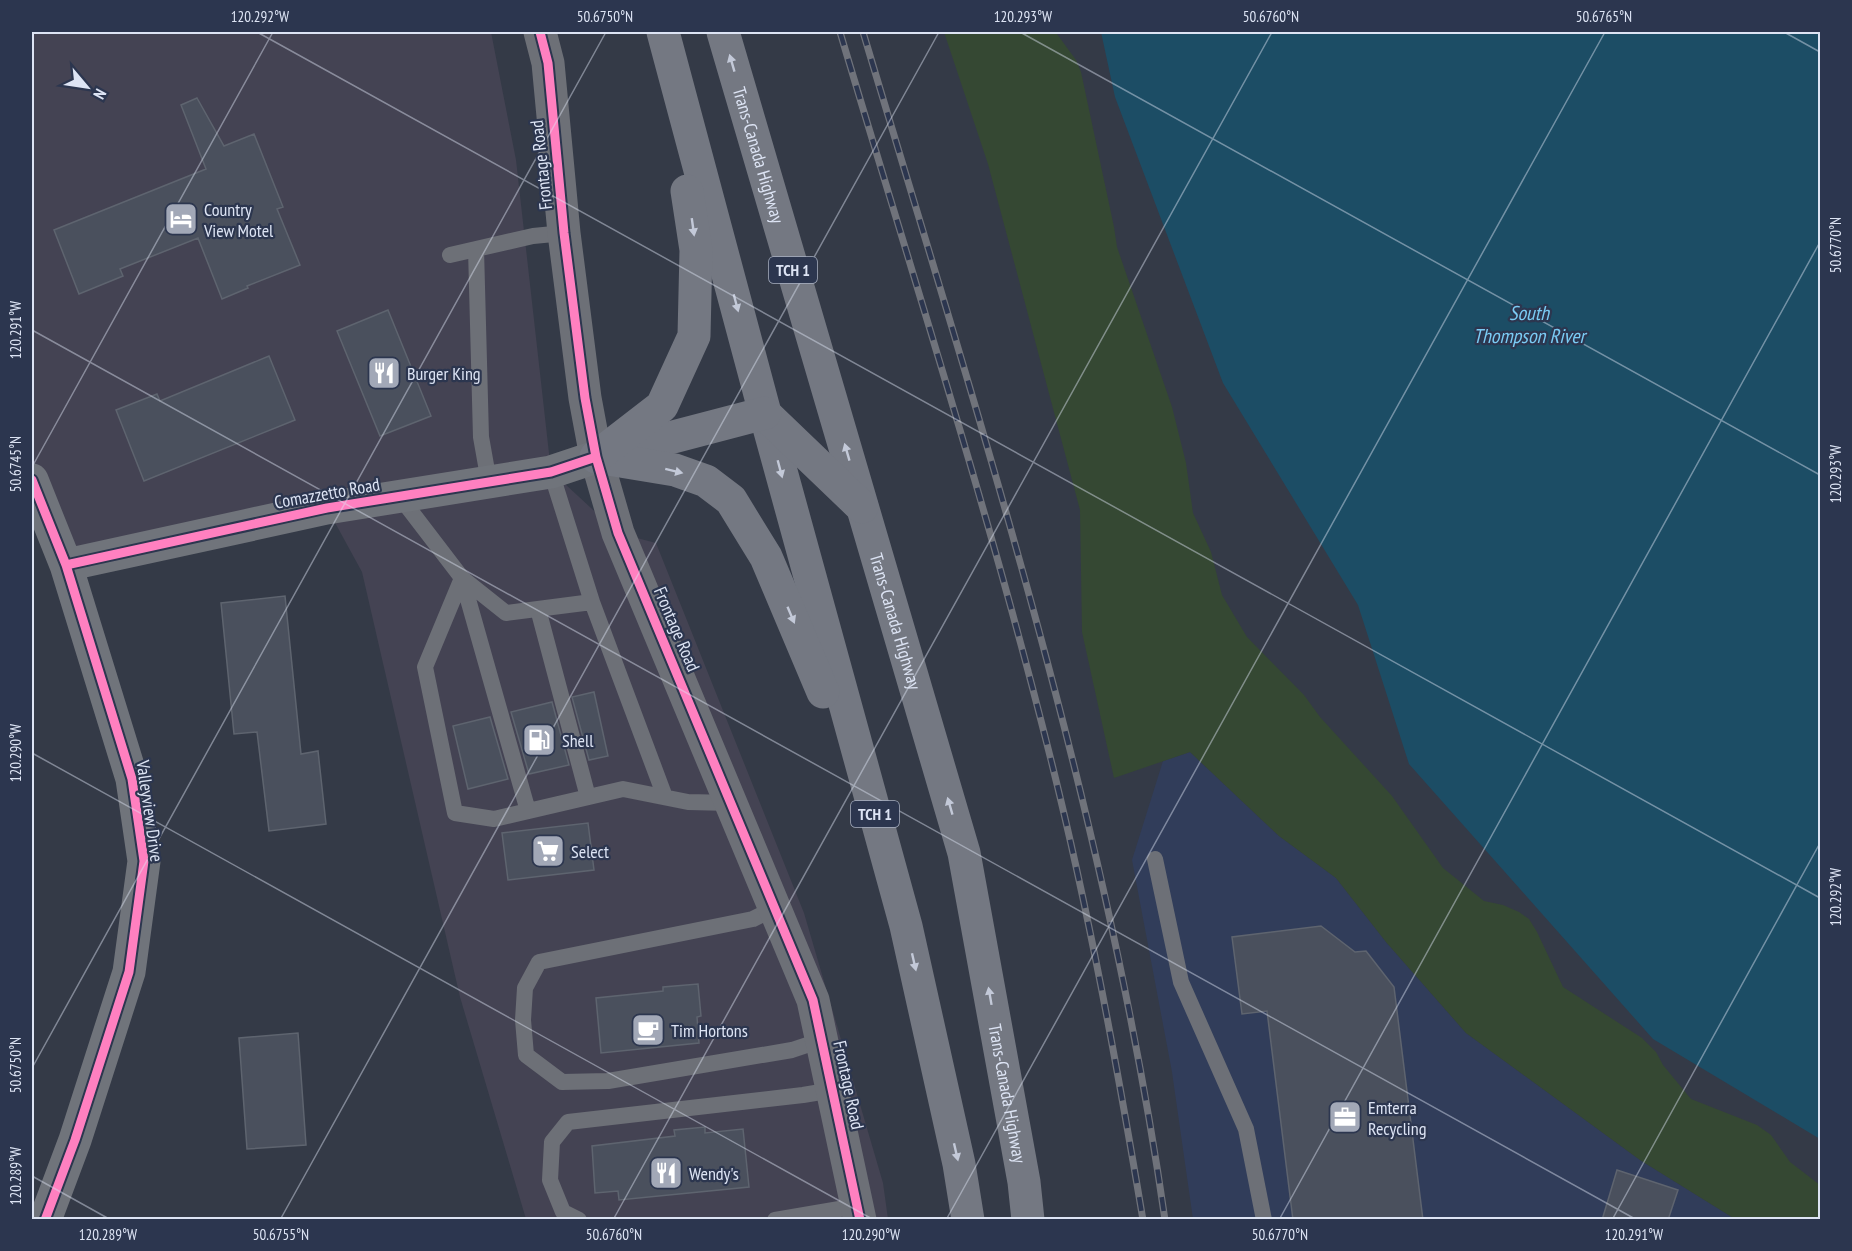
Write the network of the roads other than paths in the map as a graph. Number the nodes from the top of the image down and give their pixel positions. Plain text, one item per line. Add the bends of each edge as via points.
1 (540, 32) edge
2 (723, 32) edge
3 (666, 38) edge
4 (564, 233) junction
5 (476, 249) junction
6 (450, 255) dead end
7 (765, 413) junction
8 (596, 457) junction
9 (551, 472) junction
10 (32, 480) edge
11 (489, 482) junction
12 (400, 496) junction
13 (864, 508) junction
14 (66, 565) junction
15 (462, 578) junction
16 (592, 602) junction
17 (538, 609) junction
18 (588, 797) junction
19 (665, 797) junction
20 (731, 803) junction
21 (528, 811) junction
22 (1155, 859) dead end
23 (775, 908) junction
24 (906, 926) junction
25 (822, 1040) junction
26 (833, 1090) junction
27 (858, 1213) edge
28 (45, 1220) edge
29 (579, 1220) edge
30 (775, 1220) edge
31 (968, 1220) edge
32 (1028, 1220) edge
33 (1264, 1220) edge

1 - 4 street, Frontage Road via 548,63
13 -> 2 highway, Trans-Canada Highway / TCH 1
3 -> 7 highway, TCH 1
3 -> 8 highway via 696,250 694,336 662,406
4 - 5 lane
4 - 8 street, Frontage Road
5 - 6 lane
5 - 11 lane via 481,437
7 - 8 highway
7 - 13 highway
7 -> 24 highway, TCH 1
8 - 9 street, Comazzetto Road
8 - 20 street, Frontage Road via 618,532
8 -> 24 highway via 675,470 706,481 731,500 766,557 820,682
9 - 11 street, Comazzetto Road
9 - 16 lane
10 - 14 street, Valleyview Drive
11 - 12 street, Comazzetto Road
12 - 14 street, Comazzetto Road via 327,507
12 - 15 lane
32 -> 13 highway, Trans-Canada Highway / TCH 1 via 964,853
14 - 28 street, Valleyview Drive via 132,779 144,861 129,972
15 - 17 lane via 506,613
15 - 21 lane
15 - 21 lane via 425,667 455,813 494,819
16 - 17 lane
16 - 19 lane
17 - 18 lane
18 - 19 lane via 623,789
18 - 21 lane
19 - 20 lane
20 - 23 street, Frontage Road
22 - 33 lane via 1181,982 1246,1129
23 - 25 street, Frontage Road via 813,1000
23 - 25 lane via 753,919 539,963 525,988 526,1055 562,1082 608,1081 792,1050
24 -> 31 highway, TCH 1
25 - 26 street, Frontage Road
26 - 27 street, Frontage Road
26 - 29 lane via 568,1122 552,1142 550,1180 563,1212
27 - 30 lane

